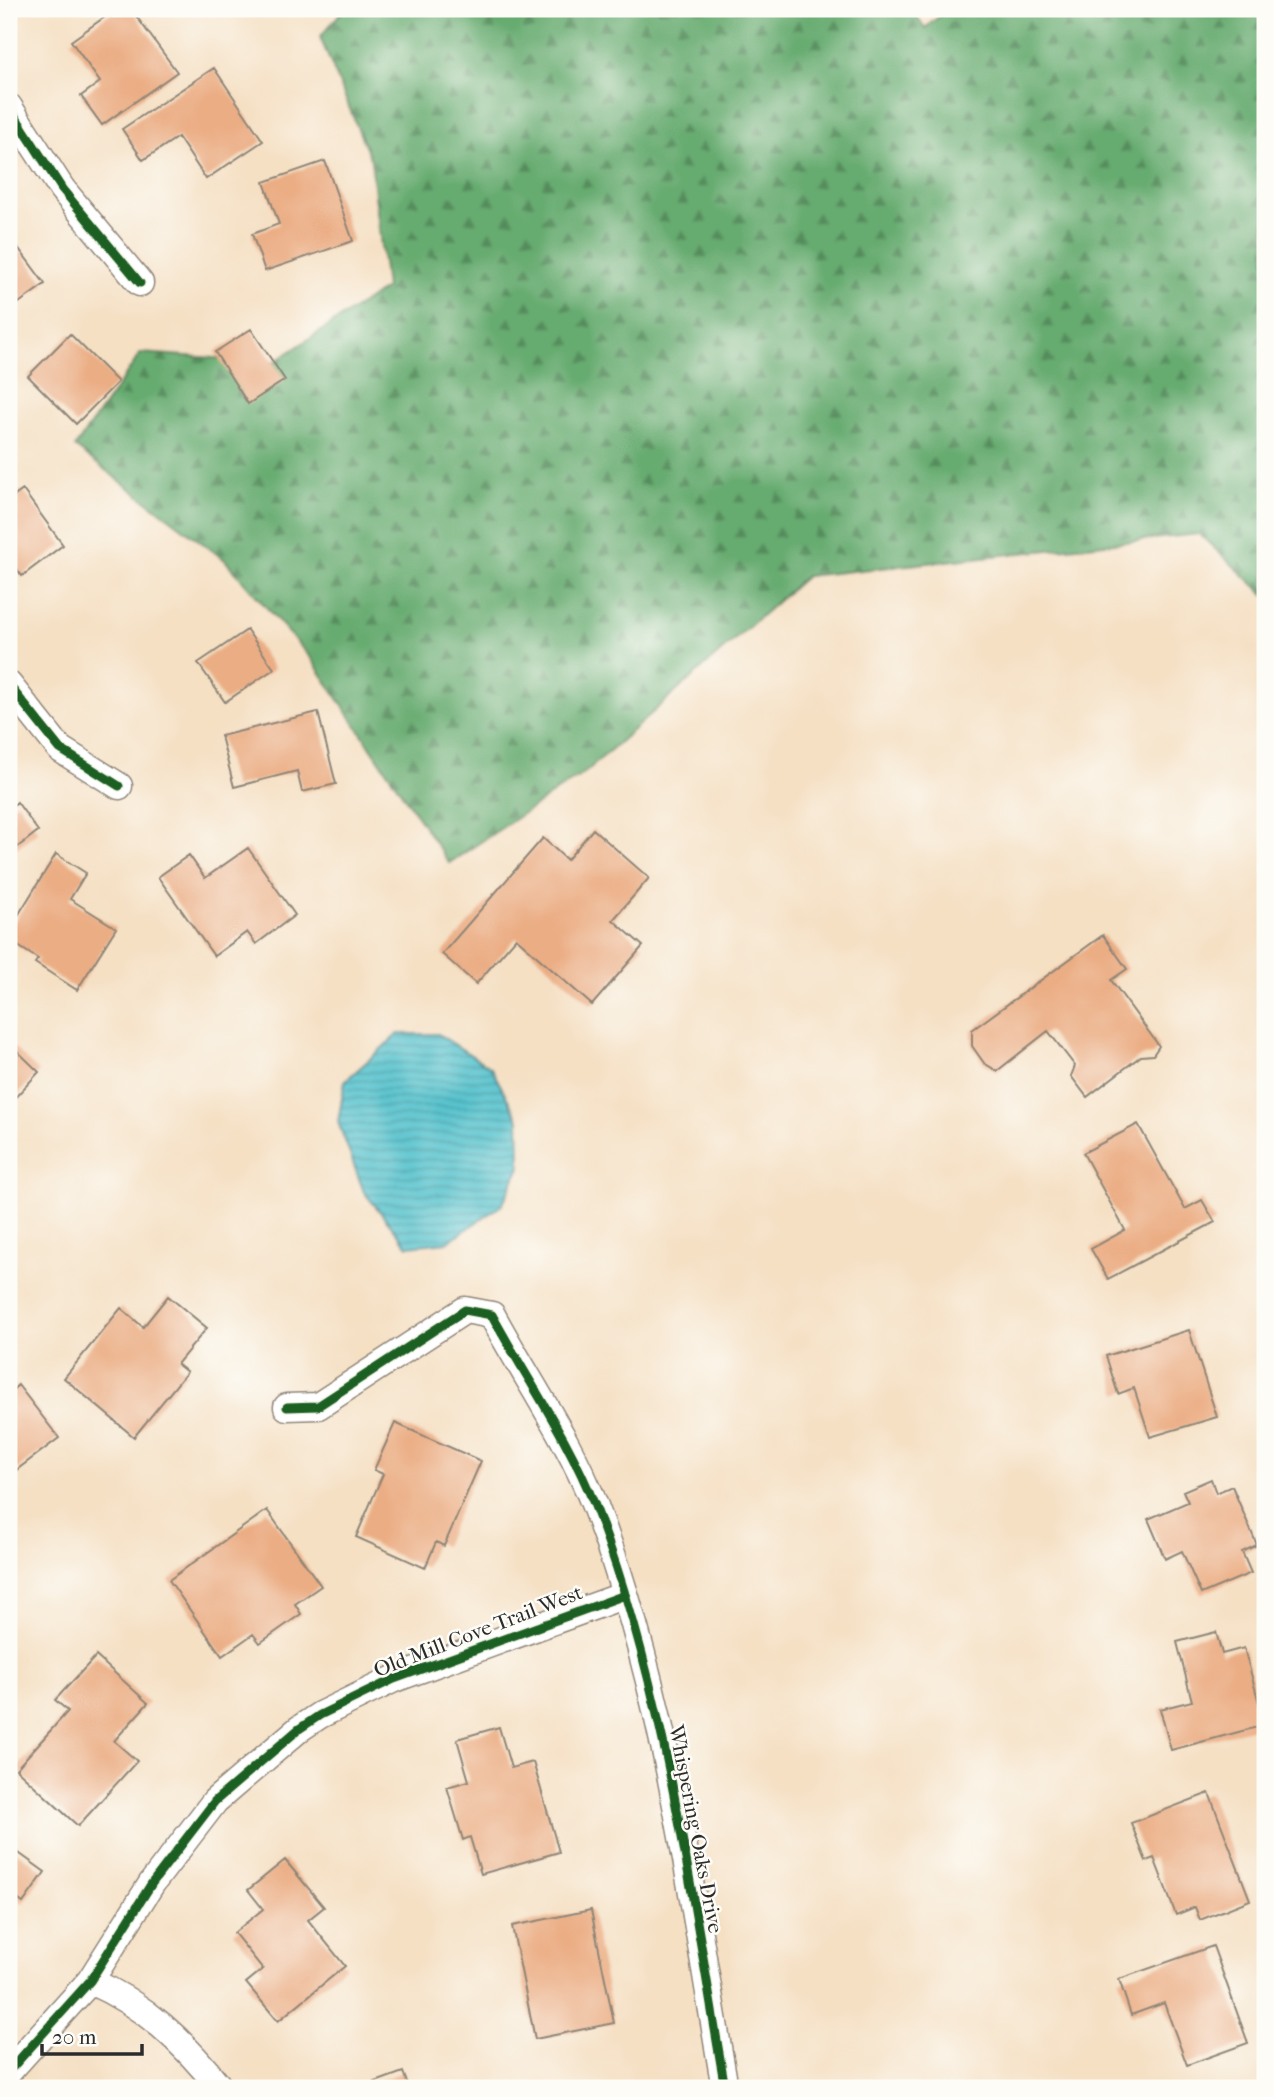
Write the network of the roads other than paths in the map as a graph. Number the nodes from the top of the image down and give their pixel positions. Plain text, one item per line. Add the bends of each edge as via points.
1 (9, 107) edge
2 (140, 283) dead end
3 (9, 685) edge
4 (118, 786) dead end
5 (287, 1407) dead end
6 (625, 1595) junction
7 (90, 1981) junction
8 (9, 2071) edge
9 (220, 2088) edge
10 (725, 2088) edge

1 - 2 street via 62,189
3 - 4 street via 61,749
5 - 6 street, Whispering Oaks Drive via 318,1406 465,1310 492,1315 578,1470
6 - 7 street, Old Mill Cove Trail West via 394,1679 299,1729 215,1801 152,1883
6 - 10 street, Whispering Oaks Drive via 672,1784
7 - 8 street, Old Mill Cove Trail West
7 - 9 street via 155,2018

